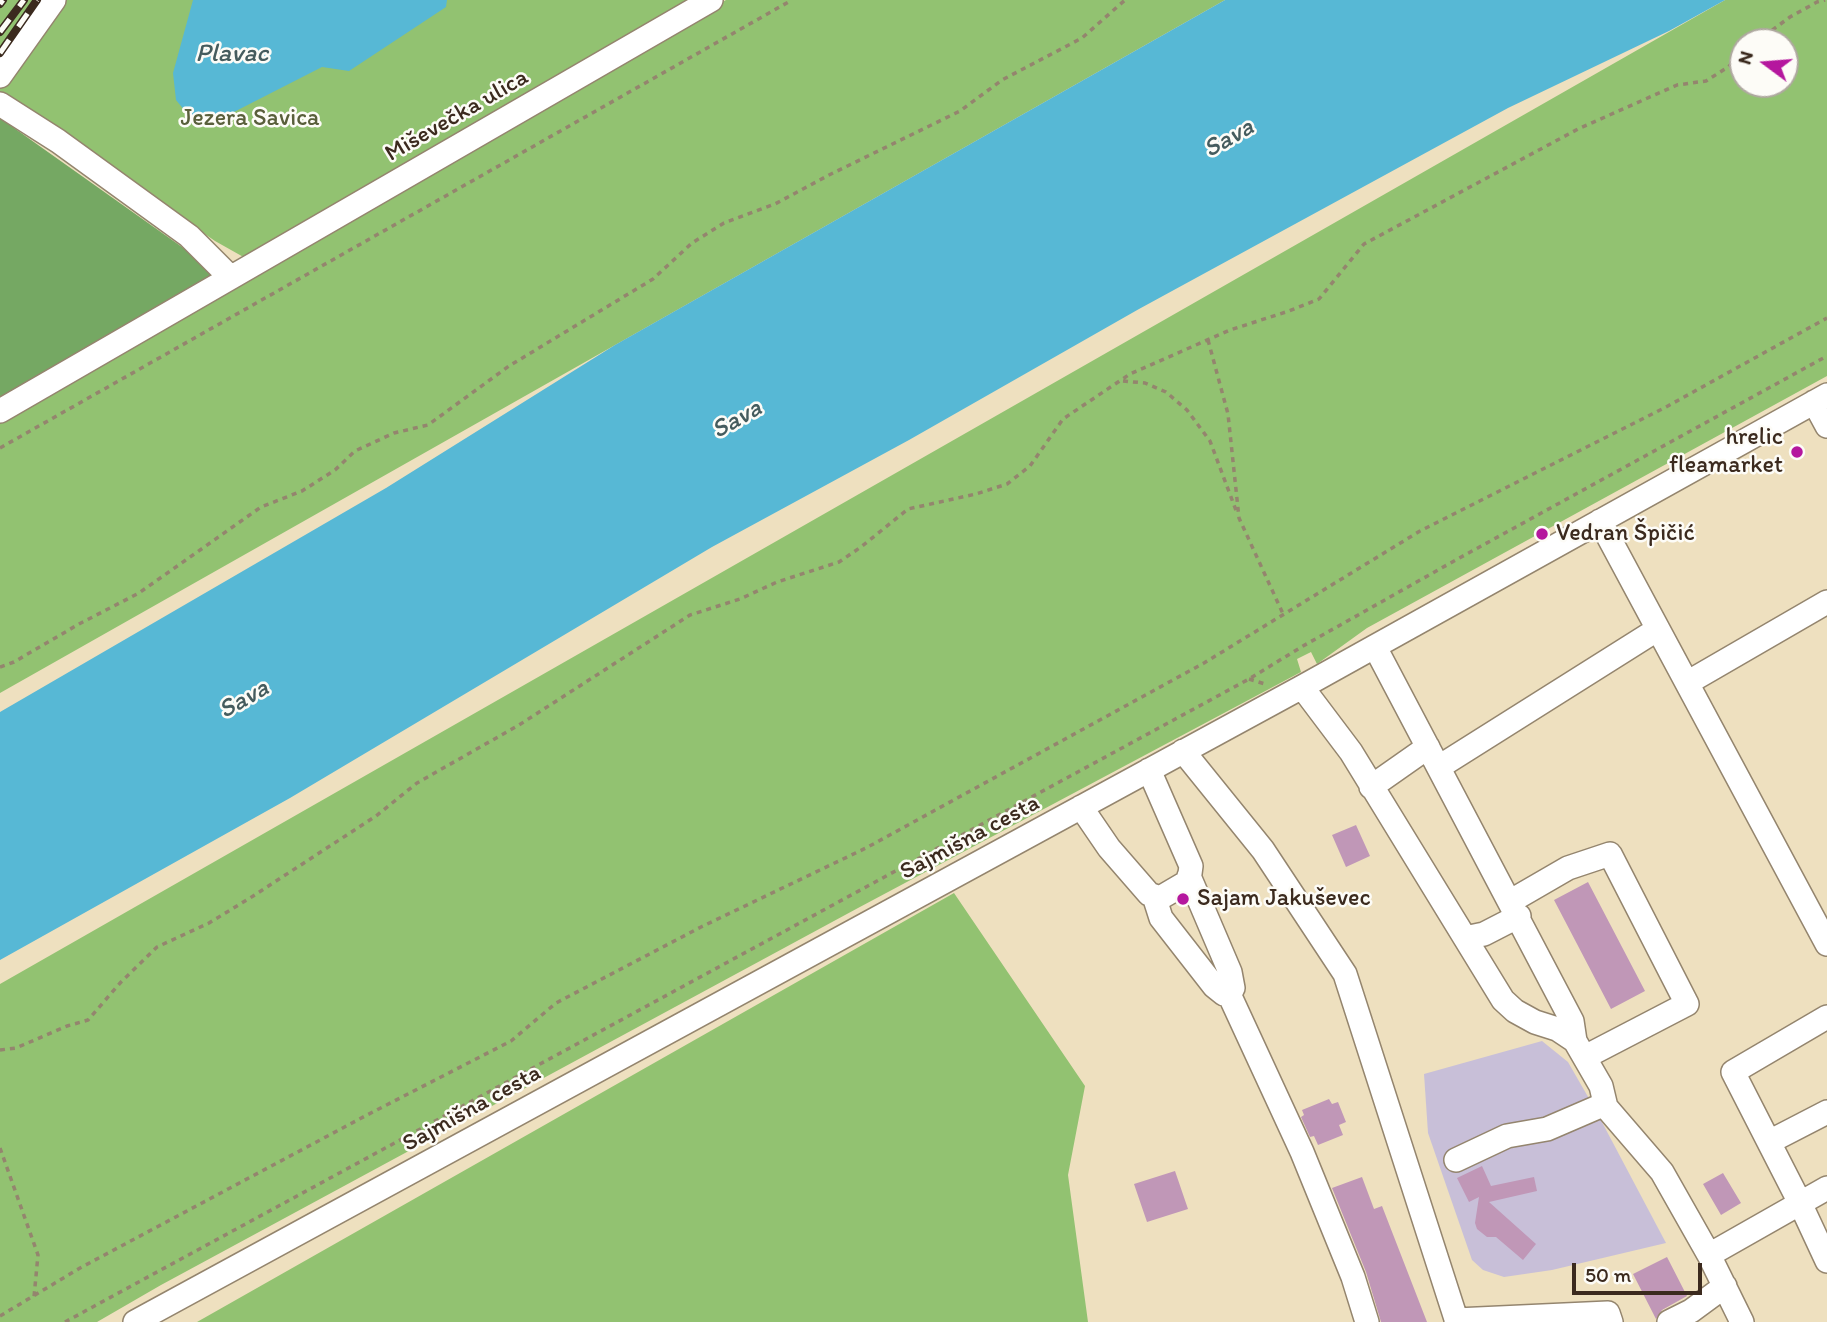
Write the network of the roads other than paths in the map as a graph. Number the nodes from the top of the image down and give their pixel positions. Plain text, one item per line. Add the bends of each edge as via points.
1 (54, 0) edge
2 (711, 0) edge
3 (0, 76) edge
4 (0, 104) edge
5 (230, 277) junction
6 (1821, 398) edge
7 (0, 411) edge
8 (1827, 426) edge
9 (1600, 521) junction
10 (1827, 602) edge
11 (1658, 629) junction
12 (1375, 647) junction
13 (1687, 683) junction
14 (1303, 687) junction
15 (1183, 751) junction
16 (1434, 757) junction
17 (1149, 770) junction
18 (1371, 787) junction
19 (1081, 807) junction
20 (1189, 876) junction
21 (1154, 896) junction
22 (1515, 909) junction
23 (1465, 938) junction
24 (1827, 944) edge
25 (1229, 994) junction
26 (1827, 1017) edge
27 (1580, 1049) junction
28 (1605, 1104) junction
29 (1827, 1112) edge
30 (1769, 1142) junction
31 (1456, 1160) dead end
32 (1827, 1188) edge
33 (1800, 1203) junction
34 (1709, 1255) junction
35 (1827, 1261) edge
36 (1725, 1286) junction
37 (1457, 1321) edge
38 (135, 1322) edge
39 (1367, 1322) edge
40 (1611, 1322) edge
41 (1669, 1322) edge
42 (1742, 1322) edge

1 - 3 street
2 - 5 street, Miševečka ulica
4 - 5 street via 189,236
5 - 7 street, Miševečka ulica
6 - 8 street
6 - 9 street, Sajmišna cesta
9 - 11 street
9 - 12 street, Sajmišna cesta
10 - 13 street
11 - 13 street
11 - 16 street
12 - 14 street, Sajmišna cesta
12 - 16 street
13 - 24 street
14 - 15 street, Sajmišna cesta
14 - 18 street
15 - 17 street, Sajmišna cesta
15 - 37 street via 1263,850 1345,974
16 - 18 street
16 - 22 street
17 - 19 street, Sajmišna cesta
17 - 20 street via 1191,866
18 - 23 street
19 - 21 street via 1110,848
19 - 38 street, Sajmišna cesta
20 - 21 street via 1189,881 1160,898
20 - 25 street via 1230,972 1233,988
21 - 25 street via 1161,918 1214,986
22 - 23 street via 1484,933
22 - 27 street via 1572,1021
22 - 27 street via 1567,868 1610,854 1687,1004
23 - 27 street via 1503,1000 1535,1022 1557,1029
25 - 39 street via 1302,1152
26 - 30 street via 1733,1072
27 - 28 street via 1601,1086
28 - 31 street via 1547,1129 1507,1136
28 - 34 street via 1662,1172
29 - 30 street
30 - 33 street
32 - 33 street
33 - 34 street
33 - 35 street
34 - 36 street
36 - 41 street
36 - 42 street
37 - 40 street via 1608,1313

